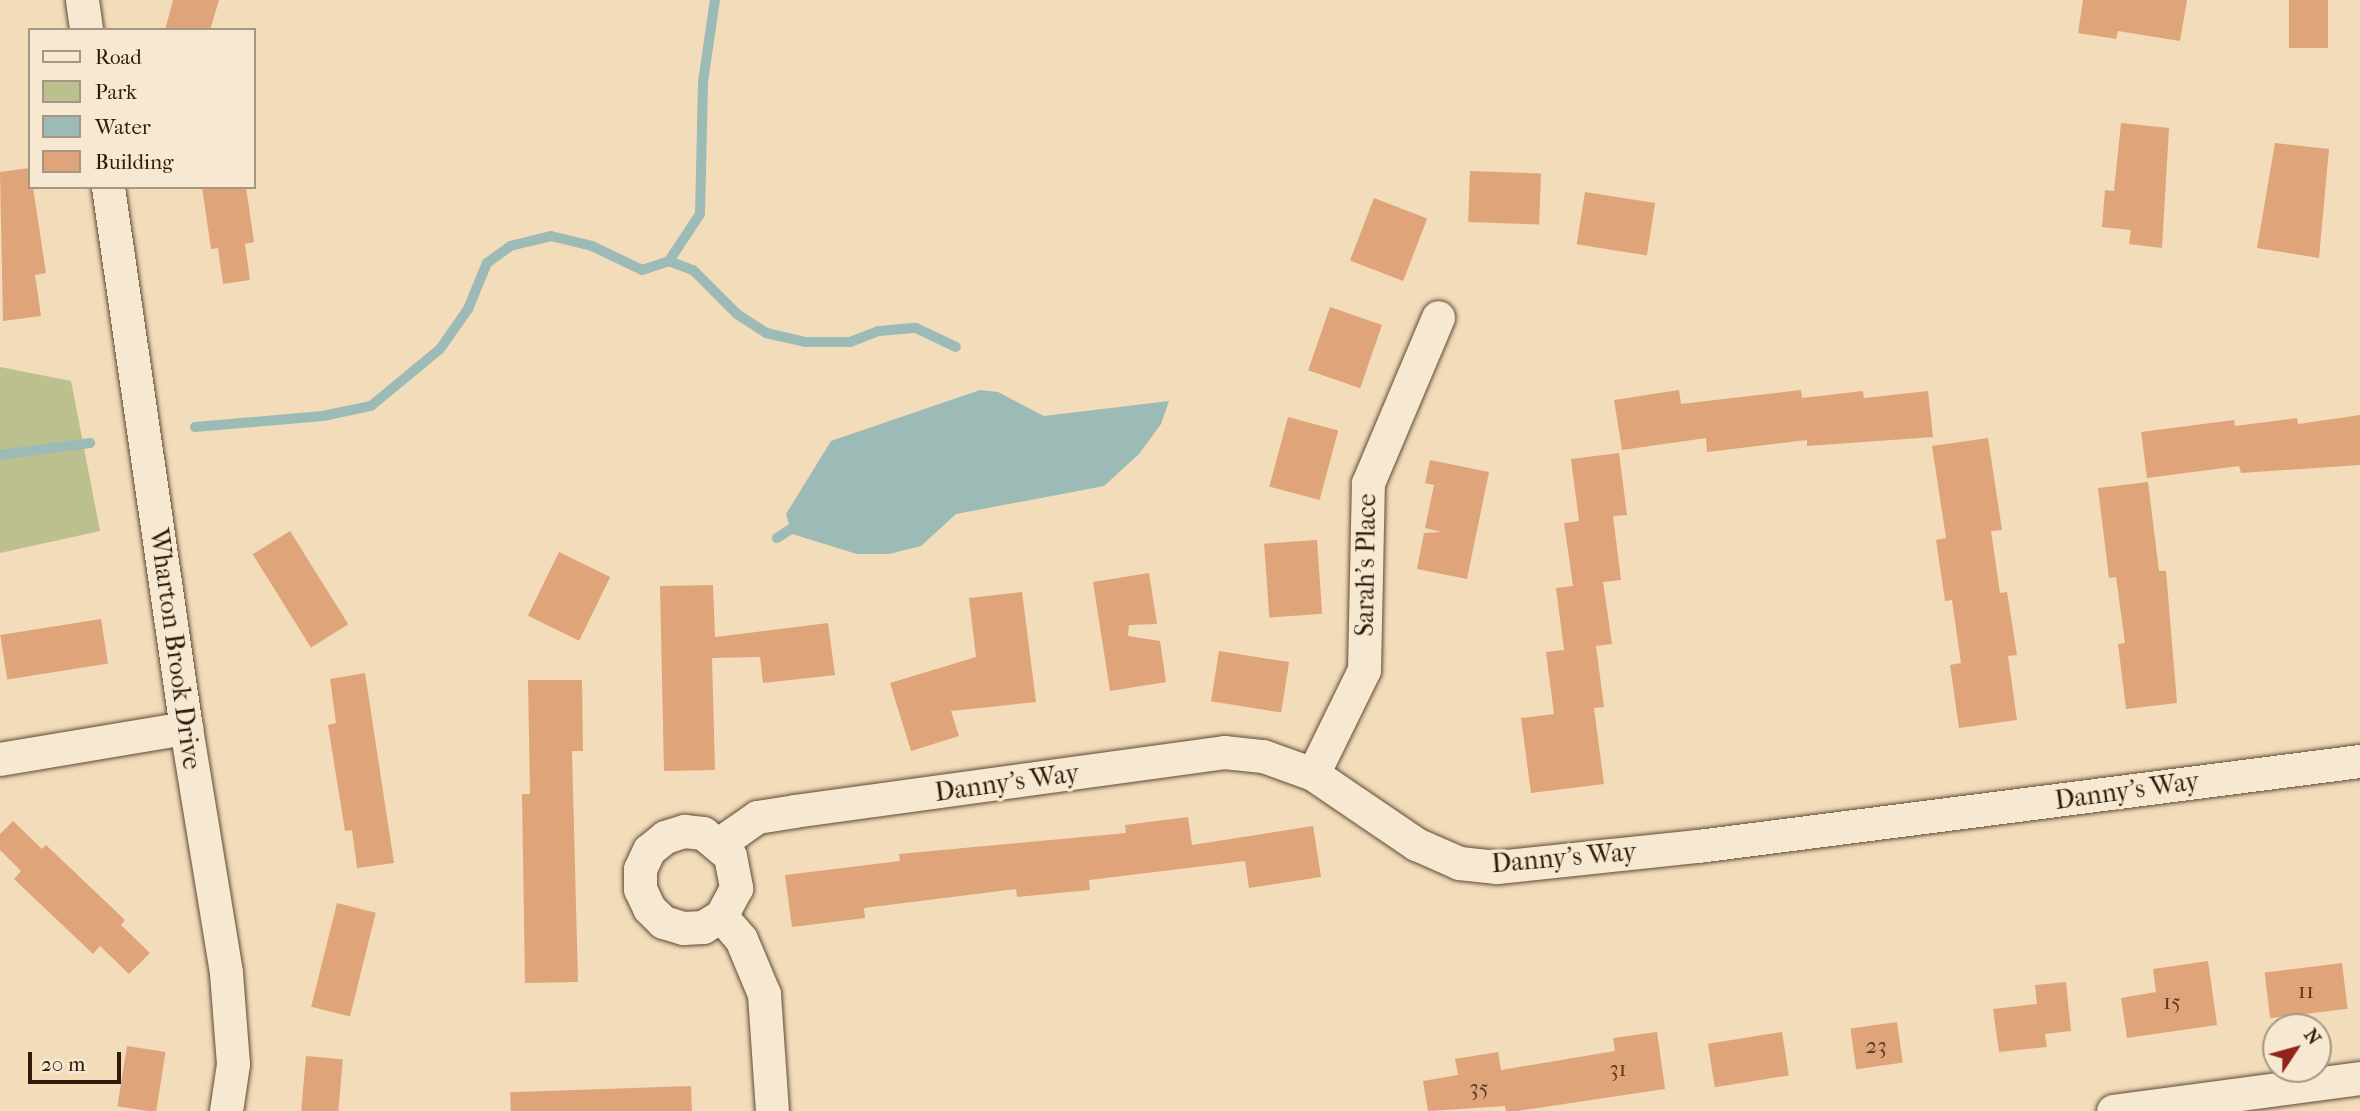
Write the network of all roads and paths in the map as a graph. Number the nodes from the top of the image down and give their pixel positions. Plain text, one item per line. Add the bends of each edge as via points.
1 (82, 0) edge
2 (86, 28) edge
3 (108, 189) edge
4 (1438, 317) dead end
5 (186, 727) junction
6 (0, 759) edge
7 (2360, 761) edge
8 (1313, 774) junction
9 (720, 843) junction
10 (721, 916) junction
11 (2360, 1078) edge
12 (226, 1111) edge
13 (772, 1111) edge
14 (2113, 1111) edge

1 - 2 street
3 - 5 street, Wharton Brook Drive
4 - 8 street, Sarah's Place via 1368,483 1364,670
5 - 6 street
5 - 12 street, Wharton Brook Drive via 226,973 233,1064
7 - 8 street, Danny's Way via 1724,843 1497,867 1459,863 1416,844
8 - 9 street, Danny's Way via 1263,757 1224,752 757,817
9 - 10 street via 737,871 731,903
9 - 10 street via 694,832 665,837 645,859 640,889 649,908 673,925 703,927
10 - 13 street via 741,939 764,994
11 - 14 street

